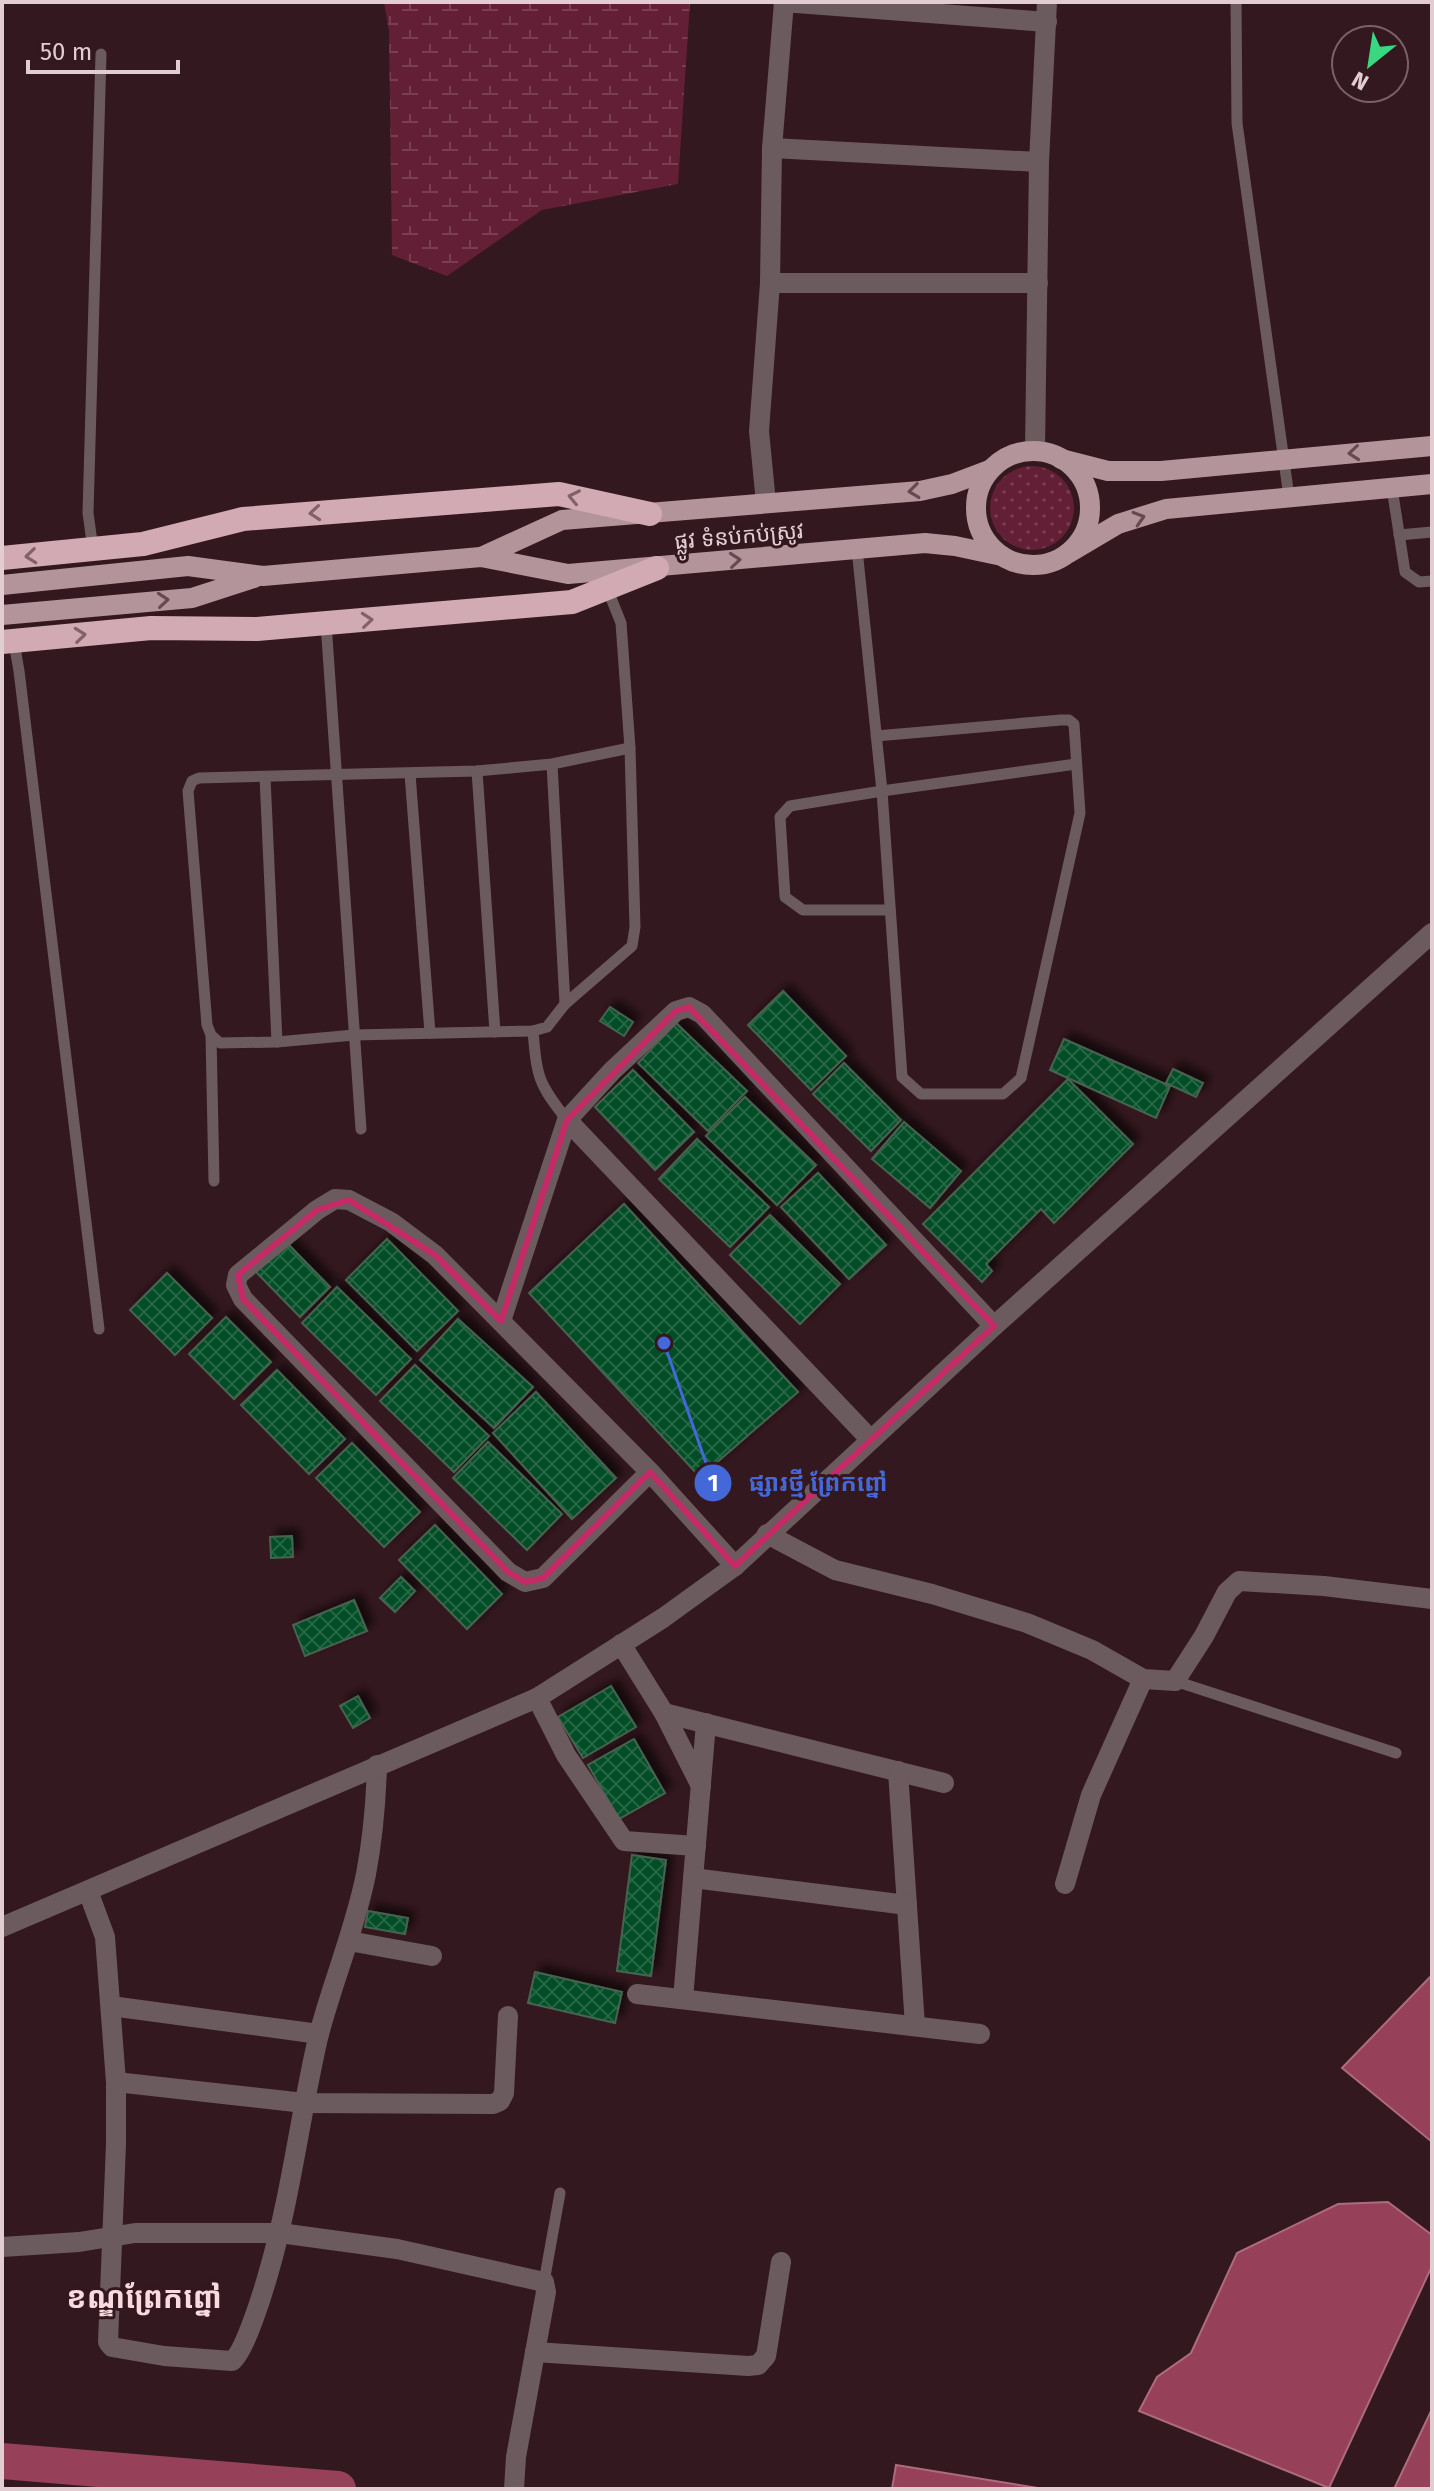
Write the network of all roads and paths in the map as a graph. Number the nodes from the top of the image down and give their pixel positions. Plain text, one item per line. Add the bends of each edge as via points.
1 (784, 2) edge
2 (1236, 2) edge
3 (1047, 12) edge
4 (101, 54) dead end
5 (772, 148) junction
6 (1039, 162) junction
7 (770, 283) junction
8 (1038, 283) junction
9 (1432, 446) edge
10 (1035, 451) junction
11 (1061, 459) junction
12 (1284, 459) junction
13 (989, 470) junction
14 (1432, 484) edge
15 (1392, 488) junction
16 (1289, 497) junction
17 (766, 503) junction
18 (650, 514) junction
19 (1432, 532) edge
20 (1399, 535) junction
21 (93, 549) junction
22 (857, 549) junction
23 (1069, 553) junction
24 (1002, 556) junction
25 (481, 557) junction
26 (2, 558) edge
27 (657, 568) junction
28 (263, 576) junction
29 (1432, 581) edge
30 (2, 585) edge
31 (607, 588) junction
32 (2, 615) edge
33 (326, 623) junction
34 (8, 642) edge
35 (876, 736) junction
36 (630, 748) junction
37 (552, 764) junction
38 (1076, 764) junction
39 (477, 771) junction
40 (335, 774) junction
41 (410, 774) junction
42 (265, 777) junction
43 (882, 791) junction
44 (890, 910) junction
45 (1432, 933) edge
46 (565, 1004) junction
47 (533, 1031) junction
48 (495, 1032) junction
49 (430, 1033) junction
50 (211, 1035) junction
51 (354, 1035) junction
52 (277, 1042) junction
53 (567, 1120) junction
54 (361, 1129) dead end
55 (214, 1181) dead end
56 (501, 1321) junction
57 (994, 1326) junction
58 (99, 1329) dead end
59 (870, 1439) junction
60 (650, 1472) junction
61 (767, 1534) junction
62 (735, 1566) junction
63 (1432, 1599) edge
64 (621, 1644) junction
65 (1143, 1679) junction
66 (1175, 1681) junction
67 (537, 1698) junction
68 (664, 1713) junction
69 (706, 1723) junction
70 (1396, 1753) dead end
71 (377, 1765) junction
72 (898, 1771) junction
73 (944, 1783) dead end
74 (701, 1786) junction
75 (696, 1846) junction
76 (693, 1878) junction
77 (1065, 1884) dead end
78 (88, 1891) junction
79 (907, 1905) junction
80 (2, 1927) edge
81 (349, 1941) junction
82 (432, 1956) dead end
83 (637, 1994) dead end
84 (683, 1999) junction
85 (111, 2006) junction
86 (508, 2016) dead end
87 (915, 2026) junction
88 (319, 2034) junction
89 (980, 2034) dead end
90 (116, 2082) junction
91 (304, 2103) junction
92 (560, 2193) dead end
93 (280, 2233) junction
94 (110, 2237) junction
95 (2, 2247) edge
96 (781, 2262) dead end
97 (544, 2282) junction
98 (535, 2352) junction
99 (514, 2489) edge

1 - 3 street
1 - 5 street
2 - 12 lane via 1237,123
3 - 6 street
4 - 21 lane via 88,513
5 - 6 street
5 - 7 street
6 - 8 street
7 - 8 street
7 - 17 street via 759,431
8 - 10 street
9 -> 12 main road
10 - 11 main road
10 - 13 main road via 1014,453
11 - 12 main road via 1108,471 1161,471
11 - 23 main road via 1081,476 1091,502 1088,526
12 - 16 lane
13 -> 17 main road, ផ្លូវ ទំនប់កប់ស្រូវ via 920,491
13 - 24 main road via 975,510 983,537
14 - 15 main road
15 - 16 main road
15 - 20 lane
23 -> 16 main road via 1118,524 1166,509
17 - 18 main road, ផ្លូវ ទំនប់កប់ស្រូវ
18 -> 21 highway via 559,494 243,519 143,544
18 - 25 main road, ផ្លូវ ទំនប់កប់ស្រូវ via 562,520
19 - 20 lane
20 - 29 lane via 1405,572 1419,582
21 -> 26 highway
22 - 24 main road, ផ្លូវ ទំនប់កប់ស្រូវ via 925,543
27 -> 22 main road, ផ្លូវ ទំនប់កប់ស្រូវ
22 - 35 lane
23 - 24 main road via 1029,565
25 - 27 main road, ផ្លូវ ទំនប់កប់ស្រូវ via 568,574
25 - 28 main road, ផ្លូវ ទំនប់កប់ស្រូវ
27 - 31 highway
28 - 30 main road, ផ្លូវ ទំនប់កប់ស្រូវ via 188,566
32 -> 28 main road, ផ្លូវ ទំនប់កប់ស្រូវ via 192,598
33 -> 31 highway via 572,602
31 - 36 lane via 621,623
34 -> 33 highway via 151,628 257,629
33 - 40 lane
34 - 58 lane via 19,671
35 - 38 lane via 1069,720 1074,724
35 - 43 lane
36 - 37 lane
36 - 46 lane via 632,946
37 - 39 lane
37 - 46 lane
38 - 43 lane
38 - 44 lane via 1077,829 1021,1078 1003,1094 921,1094 902,1077
39 - 41 lane
39 - 48 lane
40 - 41 lane
40 - 42 lane
40 - 51 lane
41 - 49 lane
42 - 50 lane via 199,778 188,791
42 - 52 lane
43 - 44 lane
43 - 44 lane via 790,806 780,817 785,897 803,910
45 - 57 street
46 - 47 lane via 547,1027
47 - 48 lane
47 - 53 lane via 536,1071
48 - 49 lane
49 - 51 lane
50 - 52 lane via 220,1043
50 - 55 lane
51 - 52 lane
51 - 54 lane
53 - 56 street
53 - 57 street via 676,1011 689,1007 702,1014
53 - 59 street
56 - 60 street
56 - 60 street via 435,1255 391,1222 349,1200 335,1199 317,1210 238,1275 236,1285 243,1299 508,1572 525,1582 543,1578
57 - 59 street
59 - 61 street
60 - 62 street
61 - 62 street
61 - 65 street via 835,1570 1027,1623
62 - 64 street
63 - 66 street via 1239,1581 1227,1592
64 - 67 street
64 - 68 street
65 - 66 street
65 - 77 street via 1091,1795
66 - 70 lane
67 - 71 street
67 - 75 street via 566,1755 624,1841
68 - 69 street
68 - 74 street
69 - 72 street
69 - 74 street
71 - 78 street
71 - 81 street via 375,1821
72 - 73 street
72 - 79 street
74 - 75 street
75 - 76 street
76 - 79 street
76 - 84 street
78 - 80 street
78 - 85 street via 105,1937
79 - 87 street
81 - 82 street
81 - 88 street
83 - 84 street
84 - 87 street
85 - 88 street
85 - 90 street
86 - 91 street via 504,2093 493,2104
87 - 89 street
88 - 91 street
90 - 91 street
90 - 94 street
91 - 93 street
92 - 97 lane
93 - 94 street
93 - 94 street via 263,2296 232,2361 112,2347
93 - 97 street via 397,2249
94 - 95 street
96 - 98 street via 766,2356 758,2365
97 - 98 street
98 - 99 street

